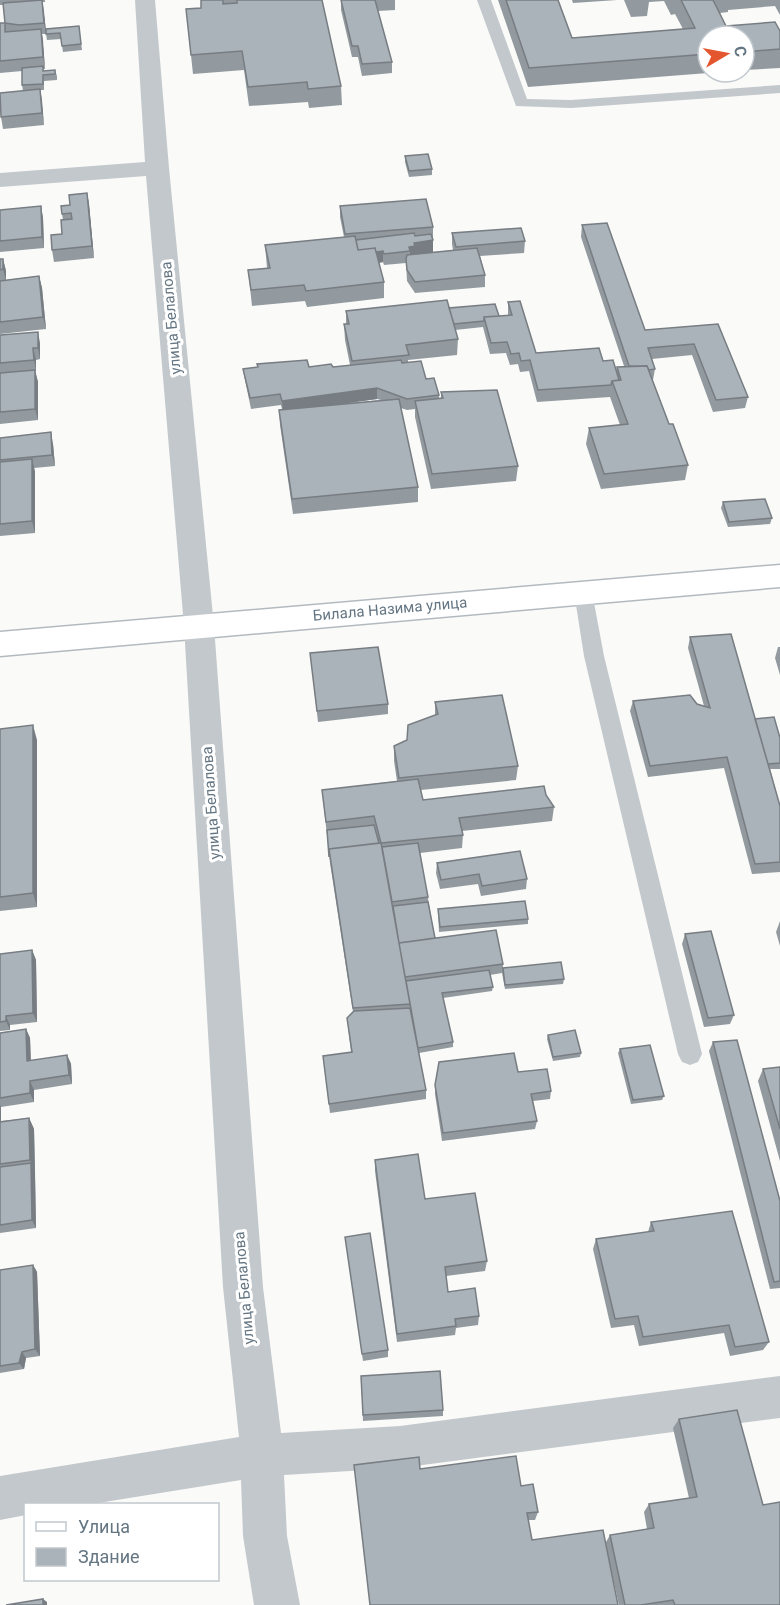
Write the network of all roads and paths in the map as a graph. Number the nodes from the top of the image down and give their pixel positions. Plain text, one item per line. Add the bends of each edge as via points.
1 (145, 0) edge
2 (484, 0) edge
3 (780, 89) edge
4 (157, 168) junction
5 (0, 180) edge
6 (780, 576) edge
7 (583, 592) junction
8 (200, 626) junction
9 (0, 644) edge
10 (690, 1054) dead end
11 (780, 1397) edge
12 (262, 1455) junction
13 (0, 1498) edge
14 (277, 1605) edge

1 - 4 street, улица Белалова
2 - 3 lane via 521,103 571,105
4 - 5 street
4 - 8 street, улица Белалова
6 - 7 street, Билала Назима улица
7 - 8 street, Билала Назима улица
7 - 10 lane via 597,668
8 - 9 street, Билала Назима улица
8 - 12 street, улица Белалова via 243,1287
11 - 12 street via 400,1447
12 - 13 street
12 - 14 street, улица Белалова via 265,1536

